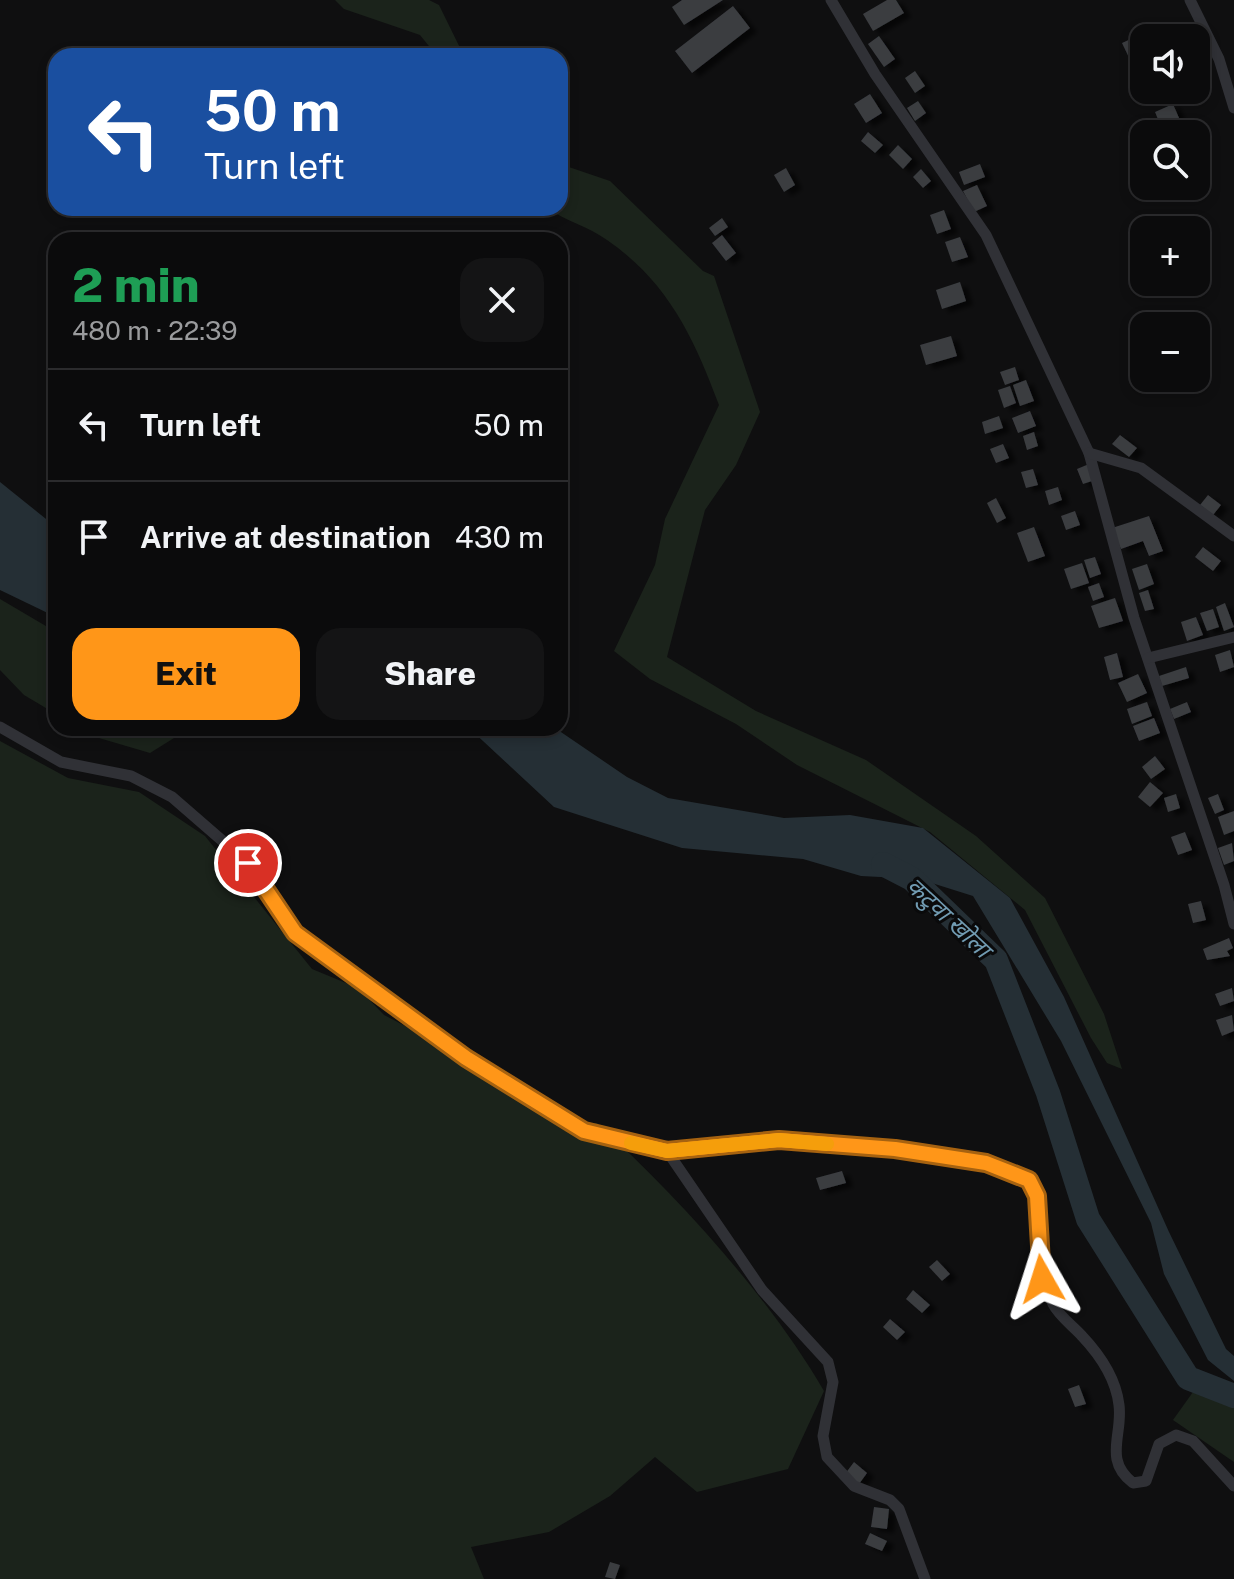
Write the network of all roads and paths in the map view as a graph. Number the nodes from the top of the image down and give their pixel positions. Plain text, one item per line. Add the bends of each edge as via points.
1 (831, 0) edge
2 (1190, 0) edge
3 (1234, 108) edge
4 (1089, 453) junction
5 (1234, 536) edge
6 (1234, 637) edge
7 (1148, 658) junction
8 (0, 727) edge
9 (1234, 924) edge
10 (667, 1151) junction
11 (1234, 1486) edge
12 (925, 1579) edge

1 - 4 street via 875,74 986,235
2 - 3 street via 1219,59
4 - 5 street via 1141,468
4 - 7 street
6 - 7 street
7 - 9 street
8 - 10 street via 61,762 131,776 172,797 248,863 295,933 466,1058 584,1131
10 - 11 street via 779,1140 895,1149 986,1163 1029,1180 1037,1196 1042,1279 1055,1309 1111,1376 1119,1406 1114,1458 1121,1474 1133,1483 1146,1481 1159,1444 1176,1435 1193,1441
10 - 12 street via 762,1290 828,1362 833,1382 823,1436 827,1457 854,1486 899,1509

